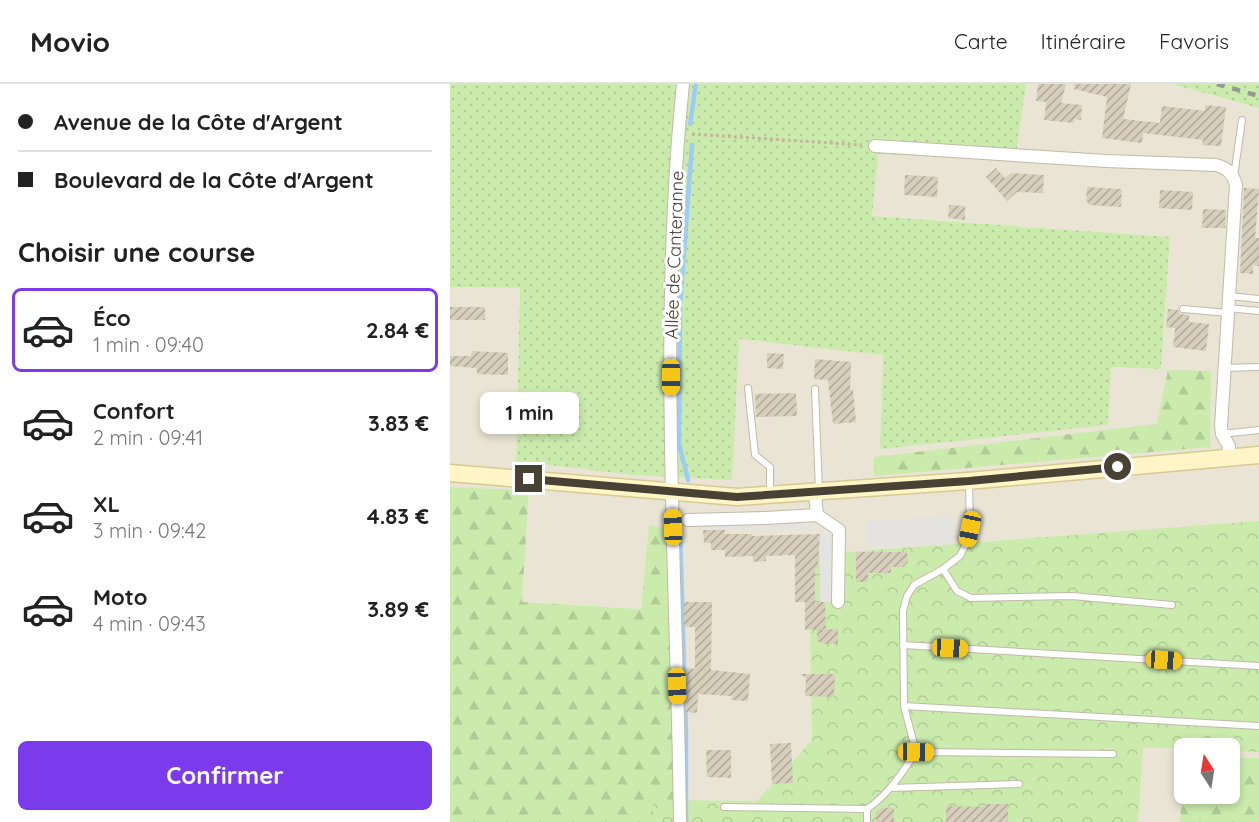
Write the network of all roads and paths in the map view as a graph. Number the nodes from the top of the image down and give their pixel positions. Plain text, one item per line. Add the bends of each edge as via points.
1 (683, 84) edge
2 (1242, 120) dead end
3 (678, 134) junction
4 (875, 146) joint
5 (1234, 177) junction
6 (1259, 299) edge
7 (1228, 306) junction
8 (1183, 309) dead end
9 (1259, 311) edge
10 (1259, 367) edge
11 (1224, 368) junction
12 (748, 388) dead end
13 (815, 389) dead end
14 (1259, 430) edge
15 (1222, 434) junction
16 (1259, 455) edge
17 (1229, 458) junction
18 (450, 473) edge
19 (969, 481) junction
20 (817, 492) junction
21 (672, 493) junction
22 (770, 496) junction
23 (817, 515) junction
24 (688, 520) dead end
25 (943, 569) junction
26 (838, 602) dead end
27 (1172, 605) dead end
28 (903, 645) junction
29 (1259, 666) edge
30 (904, 706) junction
31 (1259, 726) edge
32 (916, 752) junction
33 (1113, 754) dead end
34 (1019, 784) dead end
35 (890, 788) junction
36 (724, 807) dead end
37 (867, 809) junction
38 (680, 822) edge
39 (867, 822) edge

1 - 3 street, Allée de Canteranne
2 - 5 lane
3 - 4 path
3 - 21 street, Allée de Canteranne via 671,331
4 - 5 street via 1216,165
5 - 7 street
6 - 7 lane
7 - 8 lane
7 - 9 lane
7 - 11 street
10 - 11 lane
11 - 15 street
12 - 22 lane via 755,455 770,467
13 - 20 lane
14 - 15 lane
15 - 17 street via 1229,446
16 - 17 main road
17 - 19 main road
18 - 21 main road
19 - 20 main road
19 - 25 lane via 967,542 960,555
20 - 22 main road
20 - 23 street
21 - 22 main road
21 - 38 street, Allée de Canteranne
23 - 24 street
23 - 26 street via 839,530
25 - 27 lane via 957,591 971,598 1072,596
25 - 28 lane via 914,585 907,596
28 - 29 lane
28 - 30 lane
30 - 31 lane
30 - 32 lane
32 - 33 lane
32 - 35 lane
34 - 35 lane
35 - 37 lane
36 - 37 lane
37 - 39 lane

